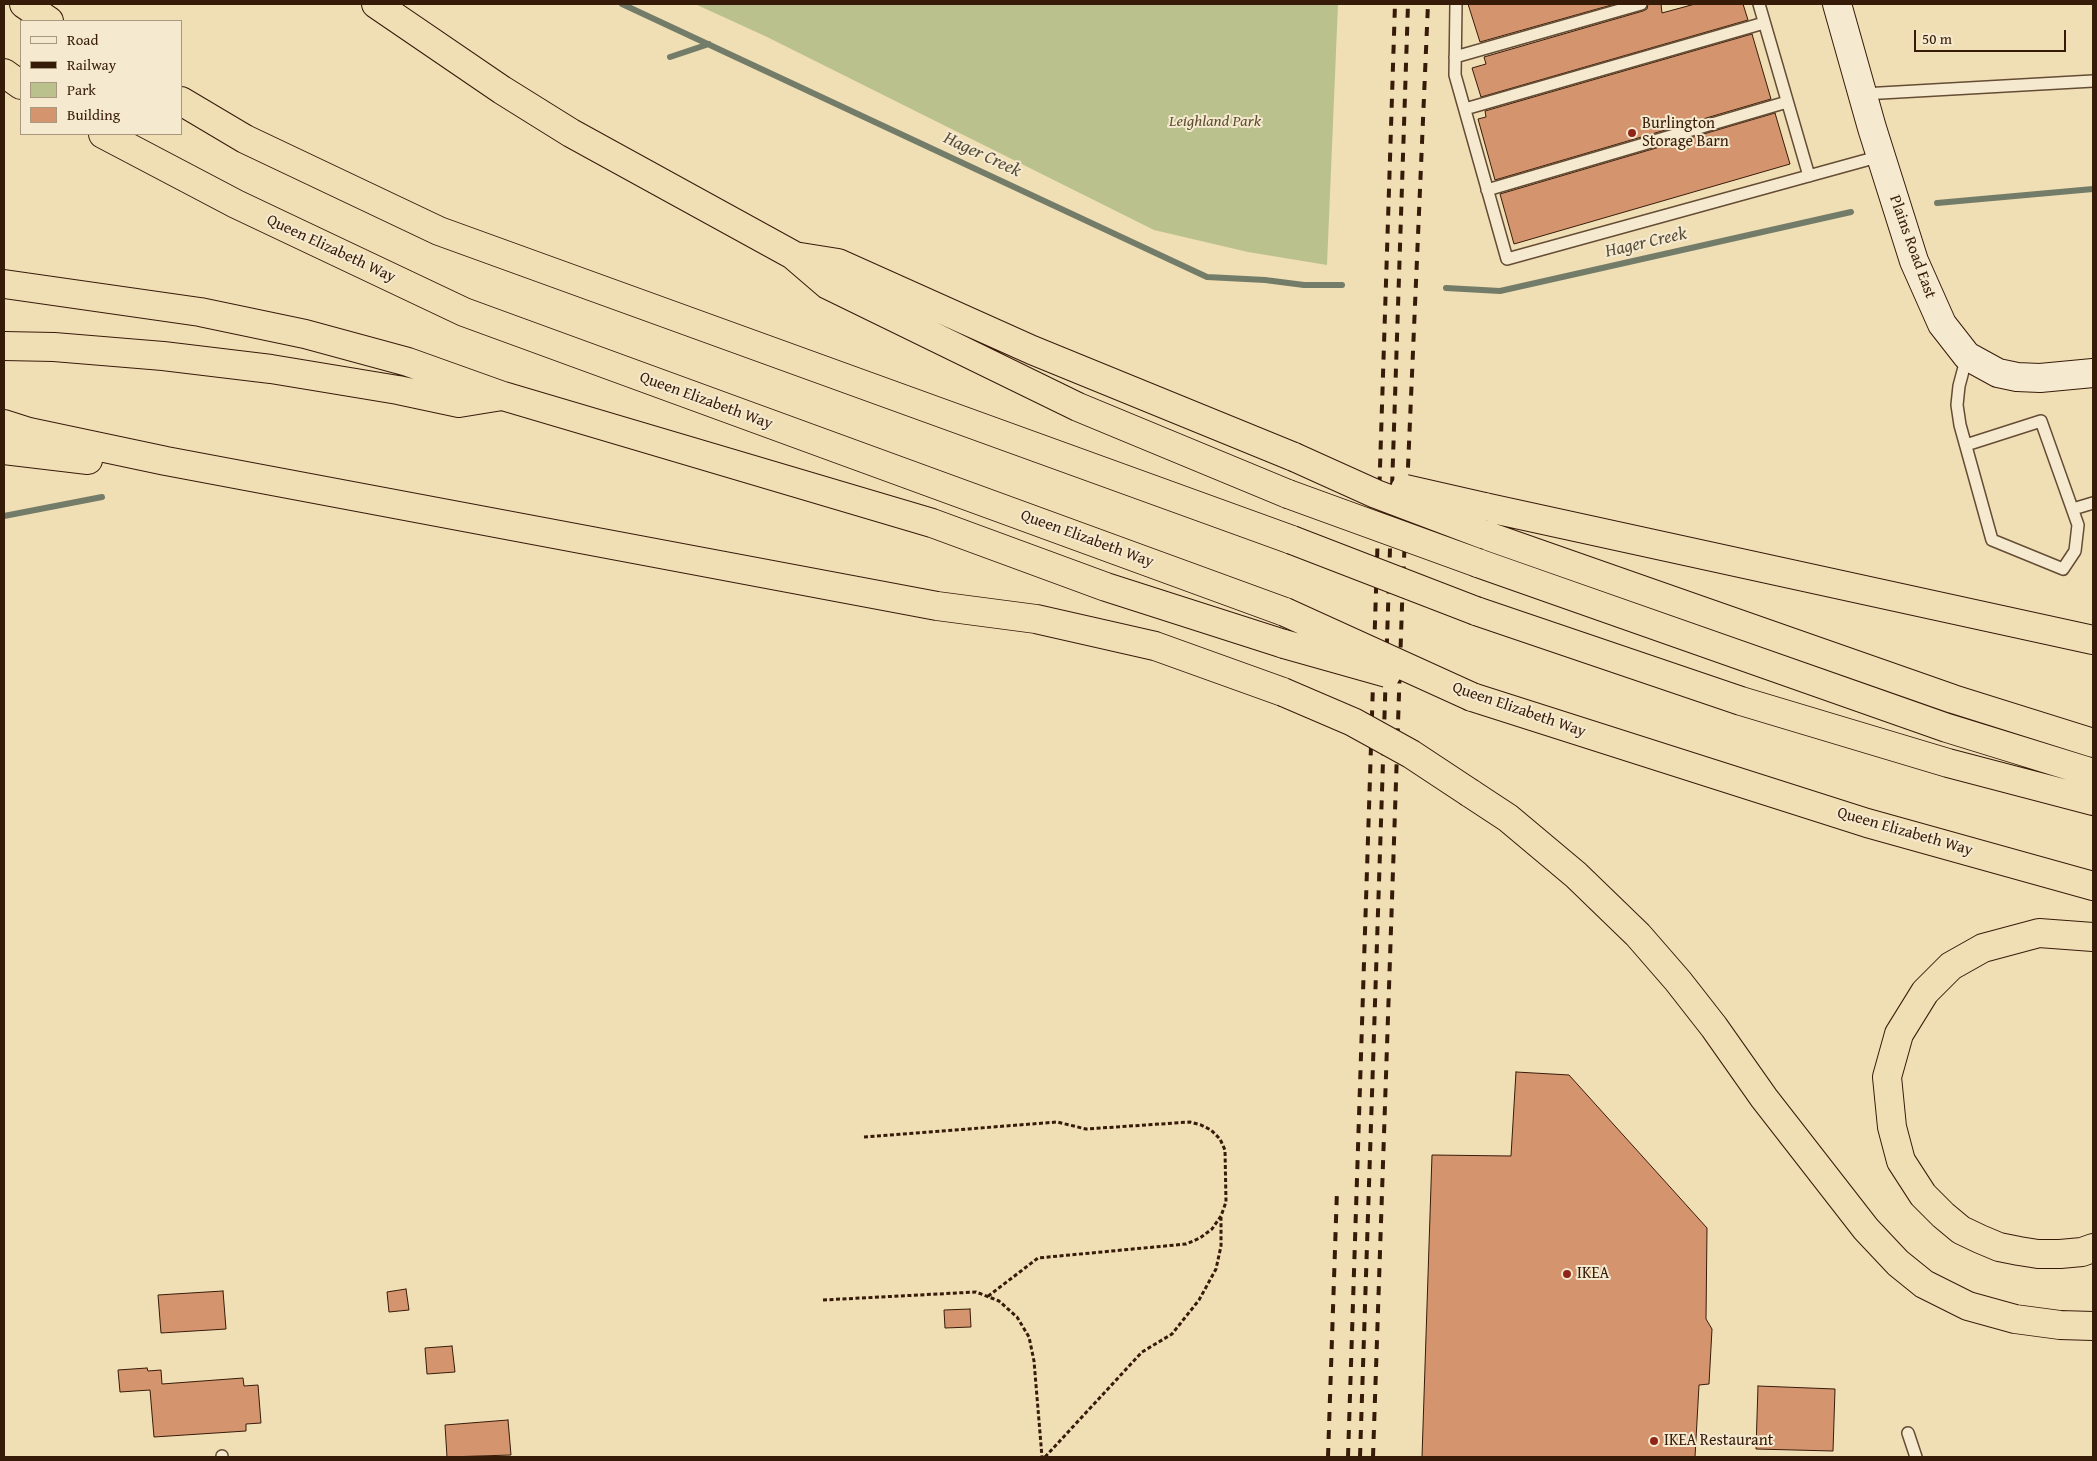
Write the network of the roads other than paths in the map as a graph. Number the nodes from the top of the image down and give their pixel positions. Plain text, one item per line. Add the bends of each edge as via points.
1 (24, 4) edge
2 (376, 4) edge
3 (1456, 4) edge
4 (1641, 4) edge
5 (1759, 4) edge
6 (1837, 4) edge
7 (48, 20) edge
8 (1764, 23) junction
9 (1455, 57) junction
10 (4, 72) edge
11 (2093, 81) edge
12 (20, 84) edge
13 (1863, 94) junction
14 (182, 102) edge
15 (1787, 102) junction
16 (1465, 110) junction
17 (105, 135) edge
18 (1881, 156) junction
19 (1808, 176) junction
20 (1488, 190) junction
21 (793, 255) junction
22 (4, 284) edge
23 (4, 346) edge
24 (1967, 356) junction
25 (2093, 373) edge
26 (503, 396) junction
27 (4, 424) edge
28 (1966, 445) junction
29 (4, 450) edge
30 (1294, 457) junction
31 (166, 461) junction
32 (2093, 503) edge
33 (2073, 509) junction
34 (2093, 640) edge
35 (1472, 696) junction
36 (2093, 743) edge
37 (2093, 773) edge
38 (2093, 801) edge
39 (2093, 886) edge
40 (2093, 938) edge
41 (2093, 1248) edge
42 (2093, 1326) edge
43 (1908, 1433) dead end
44 (1916, 1457) edge

1 - 7 highway
2 - 21 highway via 571,133
3 - 9 lane
4 - 9 lane
5 - 8 lane
6 - 13 main road, Plains Road East
8 - 15 lane
8 - 16 lane
9 - 16 lane via 1455,75
10 - 12 highway
11 - 13 lane
13 - 18 main road, Plains Road East
14 - 38 highway, bridge via 245,139 439,231 1292,540 1476,610 1741,701 1948,763
15 - 19 lane
15 - 20 lane
16 - 20 lane
17 - 35 highway, Queen Elizabeth Way, bridge via 236,204 464,312 1285,612
18 - 19 lane
18 - 24 main road, Plains Road East via 1926,290 1942,324
19 - 20 lane via 1507,259
21 - 30 highway via 838,263 1032,350
21 - 37 highway, bridge via 828,285 996,368 1078,407 1288,494 1947,728
22 - 26 highway via 200,312 306,334 408,362
23 - 26 highway via 164,356 261,368 459,403
24 - 25 main road, Plains Road East via 1998,373 2017,378
24 - 28 lane via 1957,405
26 - 35 highway, bridge via 932,523 1106,587 1284,644
27 - 31 highway
28 - 33 lane via 2041,421
28 - 33 lane via 1992,540 2063,569 2075,551 2078,524
29 - 31 highway via 110,463
30 - 34 highway, bridge via 1435,497
30 - 36 highway, bridge via 1376,494 1482,534 1953,699
31 - 42 highway, bridge via 927,604 1036,619 1155,646 1283,692 1353,722 1411,754 1508,818 1638,935 1708,1019 1764,1098 1866,1229 1898,1263 1924,1284 1968,1306 2015,1319
32 - 33 lane
35 - 39 highway, Queen Elizabeth Way via 1867,823
40 - 41 highway via 2039,933 1983,948 1951,966 1925,992 1900,1034 1887,1077 1892,1127 1901,1161 1923,1195 1944,1216 1961,1230 1999,1247 2038,1254 2082,1252
43 - 44 lane

